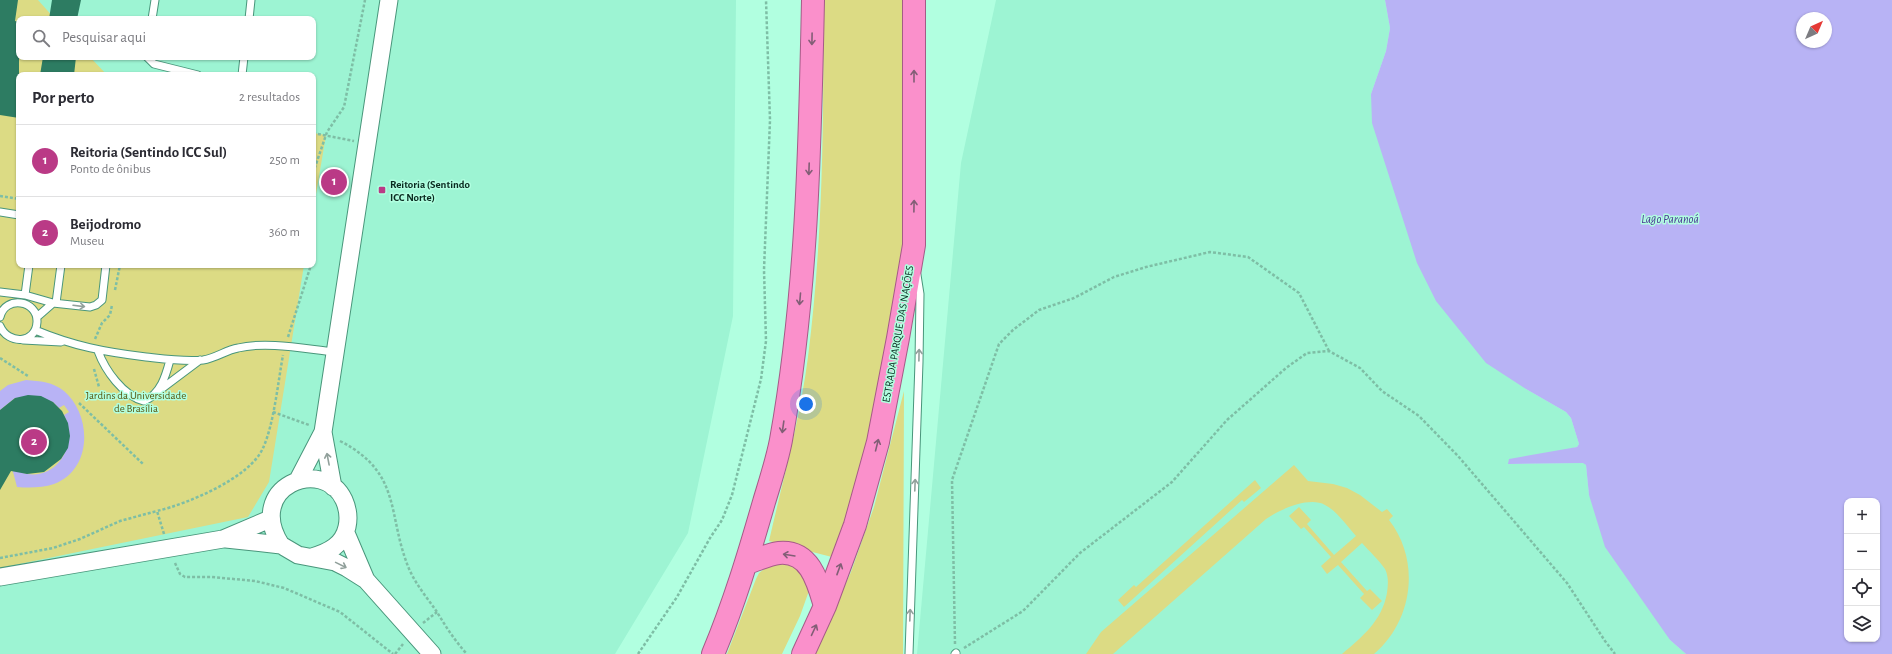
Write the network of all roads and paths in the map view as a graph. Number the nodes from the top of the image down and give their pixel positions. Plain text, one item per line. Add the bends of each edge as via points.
1 (155, 0) edge
2 (251, 0) edge
3 (365, 0) edge
4 (389, 0) edge
5 (766, 0) edge
6 (813, 0) edge
7 (914, 0) edge
8 (152, 16) edge
9 (249, 16) edge
10 (150, 60) edge
11 (244, 60) edge
12 (186, 72) edge
13 (242, 72) edge
14 (316, 133) edge
15 (326, 135) junction
16 (356, 141) dead end
17 (316, 164) edge
18 (0, 196) edge
19 (16, 199) edge
20 (0, 212) edge
21 (16, 215) edge
22 (914, 245) junction
23 (29, 268) edge
24 (61, 268) edge
25 (106, 268) edge
26 (119, 268) edge
27 (310, 268) edge
28 (0, 292) edge
29 (114, 294) dead end
30 (25, 295) junction
31 (113, 301) dead end
32 (55, 303) junction
33 (0, 313) edge
34 (36, 317) junction
35 (0, 326) edge
36 (35, 330) junction
37 (17, 340) junction
38 (287, 341) dead end
39 (64, 342) junction
40 (95, 350) junction
41 (1329, 351) junction
42 (334, 352) junction
43 (284, 354) dead end
44 (0, 358) edge
45 (170, 360) junction
46 (200, 360) junction
47 (28, 376) dead end
48 (99, 387) dead end
49 (157, 392) junction
50 (79, 403) dead end
51 (273, 412) junction
52 (322, 432) junction
53 (143, 464) dead end
54 (298, 480) junction
55 (333, 487) junction
56 (157, 511) junction
57 (270, 519) junction
58 (346, 533) junction
59 (223, 539) junction
60 (281, 545) junction
61 (169, 549) junction
62 (312, 557) junction
63 (0, 558) edge
64 (747, 563) junction
65 (0, 577) edge
66 (366, 580) junction
67 (825, 606) junction
68 (437, 612) junction
69 (421, 624) dead end
70 (393, 654) edge
71 (432, 654) edge
72 (467, 654) edge
73 (638, 654) edge
74 (713, 654) edge
75 (802, 654) edge
76 (909, 654) edge
77 (955, 654) edge
78 (1615, 654) edge

1 - 8 lane
2 - 9 lane
3 - 15 path via 344,107
4 - 42 street
5 - 73 path via 770,120 764,270 766,341 761,379 732,495 722,520 677,597
6 -> 64 highway via 808,199 799,310 781,442
22 -> 7 highway, ESTRADA PARQUE DAS NAÇÕES
10 - 12 lane via 154,64
11 - 13 lane
14 - 15 path
15 - 16 path
15 - 17 path
18 - 19 path
20 - 21 lane
67 -> 22 highway, ESTRADA PARQUE DAS NAÇÕES via 855,525 878,442
76 -> 22 lane via 920,301
23 - 30 lane
24 - 32 lane
32 -> 25 lane via 90,307 99,303 102,300
26 - 29 path
27 - 38 path
28 - 30 lane
30 - 32 lane
31 - 40 path via 110,315 102,323
32 - 34 lane
33 - 34 lane via 9,305 20,302 31,307
34 - 36 lane
35 - 37 lane via 6,336
36 - 37 lane via 27,338
36 - 39 lane
37 - 39 lane
39 - 40 lane
40 - 45 lane
40 - 48 path
40 - 49 lane via 106,371 134,396 144,401
41 - 77 path via 1307,353 1286,368 1226,420 1172,482 1080,553 1023,611
41 - 77 path via 1299,293 1248,257 1210,252 1114,277 1074,298 1039,310 1013,330 999,344 952,480
41 - 78 path via 1360,368 1382,391 1419,416 1458,456 1567,583
42 - 46 lane via 252,346
42 - 52 street
43 - 51 path
44 - 47 path
45 - 46 lane
45 - 49 lane
46 - 49 lane
50 - 53 path
51 - 52 path
51 - 56 path via 263,448 246,469 198,498
52 - 54 street
55 -> 52 street
52 - 68 path via 364,455 377,469 392,501 403,553 411,573
54 - 55 street via 310,478
54 - 57 street via 287,485 278,494 272,506
55 - 58 street via 342,496 347,508
56 - 61 path
56 - 63 path via 120,521 53,548
57 - 59 street
57 - 60 street via 273,533
58 - 62 street via 338,545 326,553
58 - 66 street
59 - 60 street
59 - 61 street
60 - 62 street via 298,555
61 - 65 street
61 - 70 path via 180,574 185,577 254,581 284,588 340,612
62 -> 66 street via 335,562
67 -> 64 highway via 817,578 807,563 796,556 779,553
64 - 74 highway
66 - 71 street
75 -> 67 highway, ESTRADA PARQUE DAS NAÇÕES
68 - 69 path
68 - 72 path via 456,643

